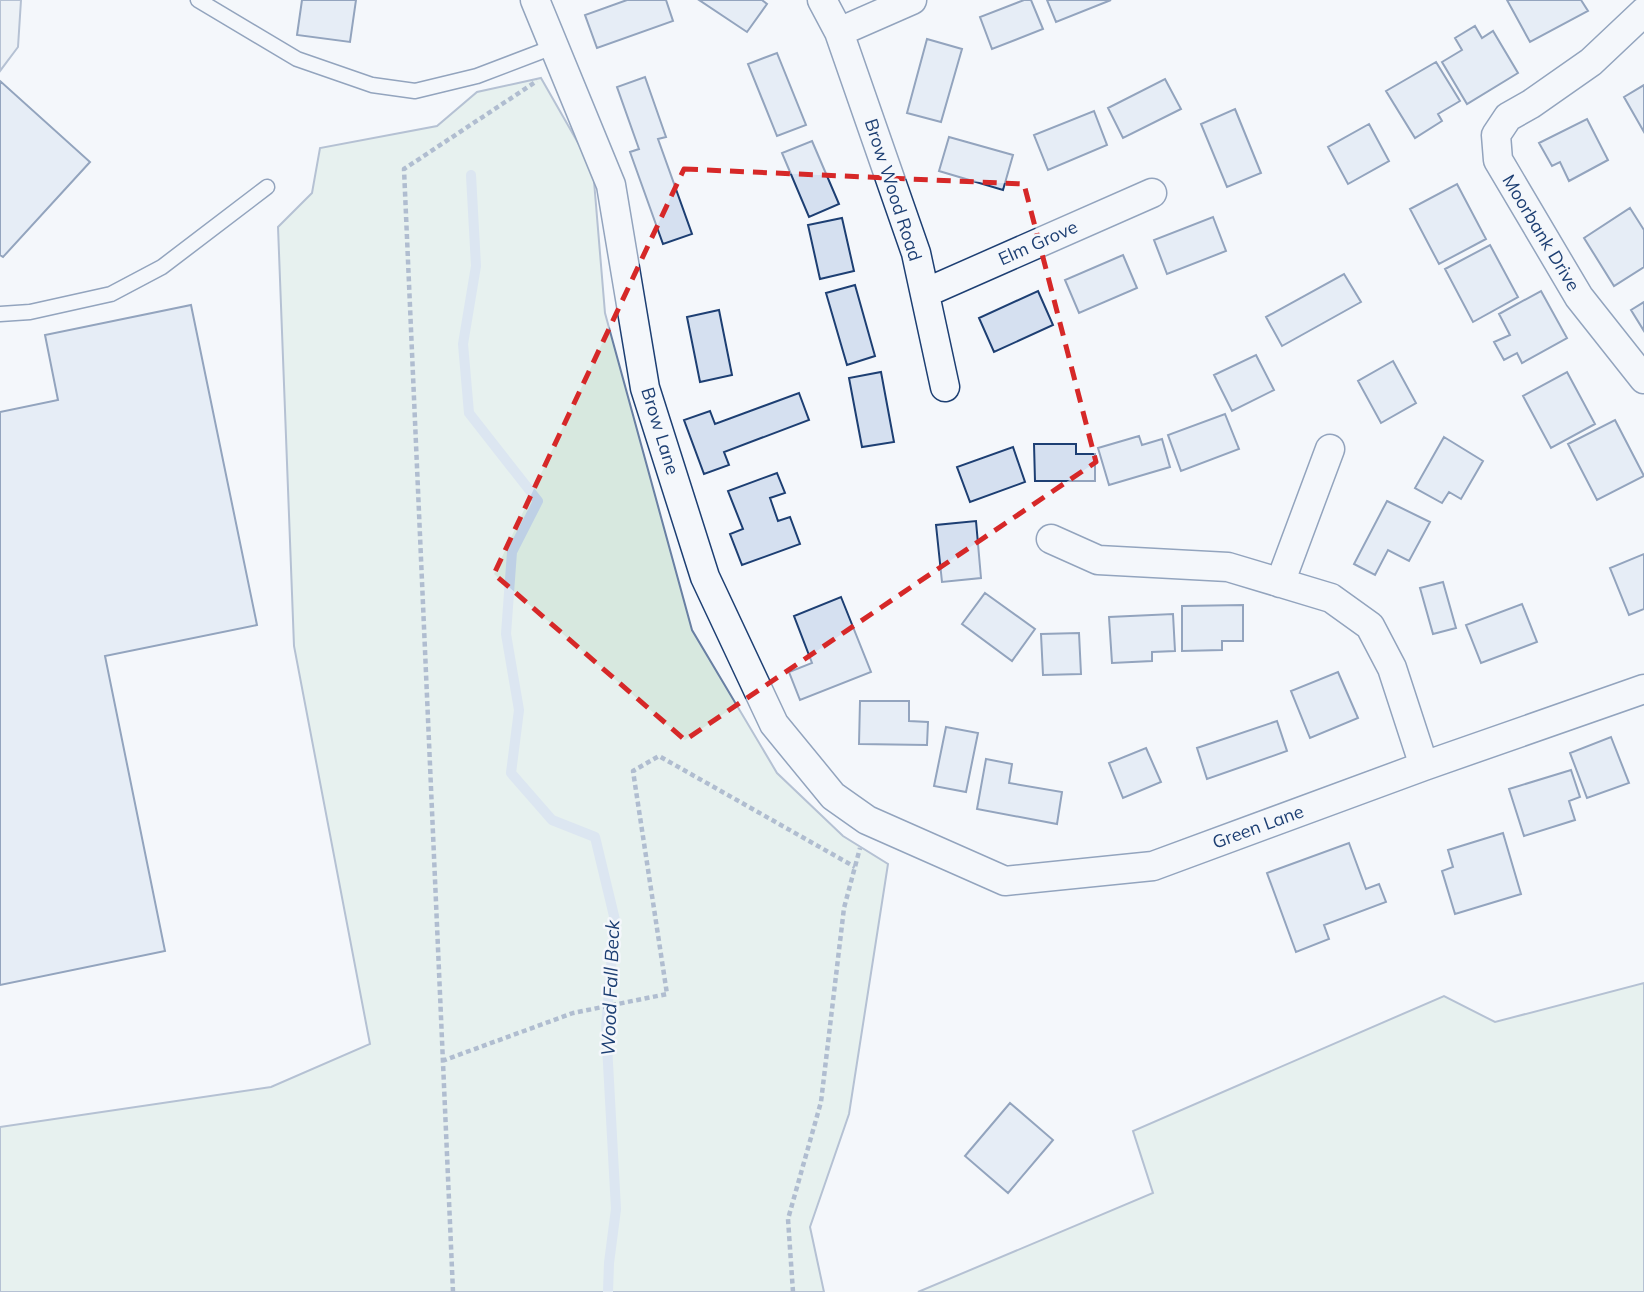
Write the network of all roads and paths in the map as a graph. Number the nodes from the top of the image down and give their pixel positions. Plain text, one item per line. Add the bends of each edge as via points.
1 (198, 0) edge
2 (535, 0) edge
3 (822, 0) edge
4 (912, 0) edge
5 (1644, 12) edge
6 (839, 32) junction
7 (557, 56) junction
8 (267, 187) dead end
9 (1152, 193) dead end
10 (925, 293) junction
11 (0, 314) edge
12 (1644, 379) edge
13 (945, 387) dead end
14 (1330, 449) dead end
15 (1051, 539) dead end
16 (1280, 583) junction
17 (1644, 689) edge
18 (1423, 765) junction
19 (867, 820) junction
20 (855, 867) junction
21 (442, 1061) junction
22 (453, 1292) edge
23 (793, 1292) edge

1 - 7 lane via 297,58 372,85 415,91
2 - 7 street, Brow Lane
3 - 6 street, Brow Wood Road
4 - 6 street
5 - 12 street, Moorbank Drive via 1591,62 1508,117 1496,135 1498,160 1579,298
6 - 10 street, Brow Wood Road via 916,253
7 - 19 street, Brow Lane via 611,185 645,388 705,577 774,724 833,796
7 - 21 path via 404,169
8 - 11 lane via 162,267 111,294
9 - 10 street, Elm Grove
10 - 13 street, Brow Wood Road
14 - 16 street
15 - 16 street via 1098,560 1228,567
16 - 18 street via 1331,598 1370,626 1392,668
17 - 18 street, Green Lane
18 - 19 street, Green Lane via 1153,866 1005,880
19 - 20 path
20 - 21 path via 659,756 633,771 667,994 573,1013
20 - 23 path via 844,908 821,1101 788,1219
21 - 22 path

